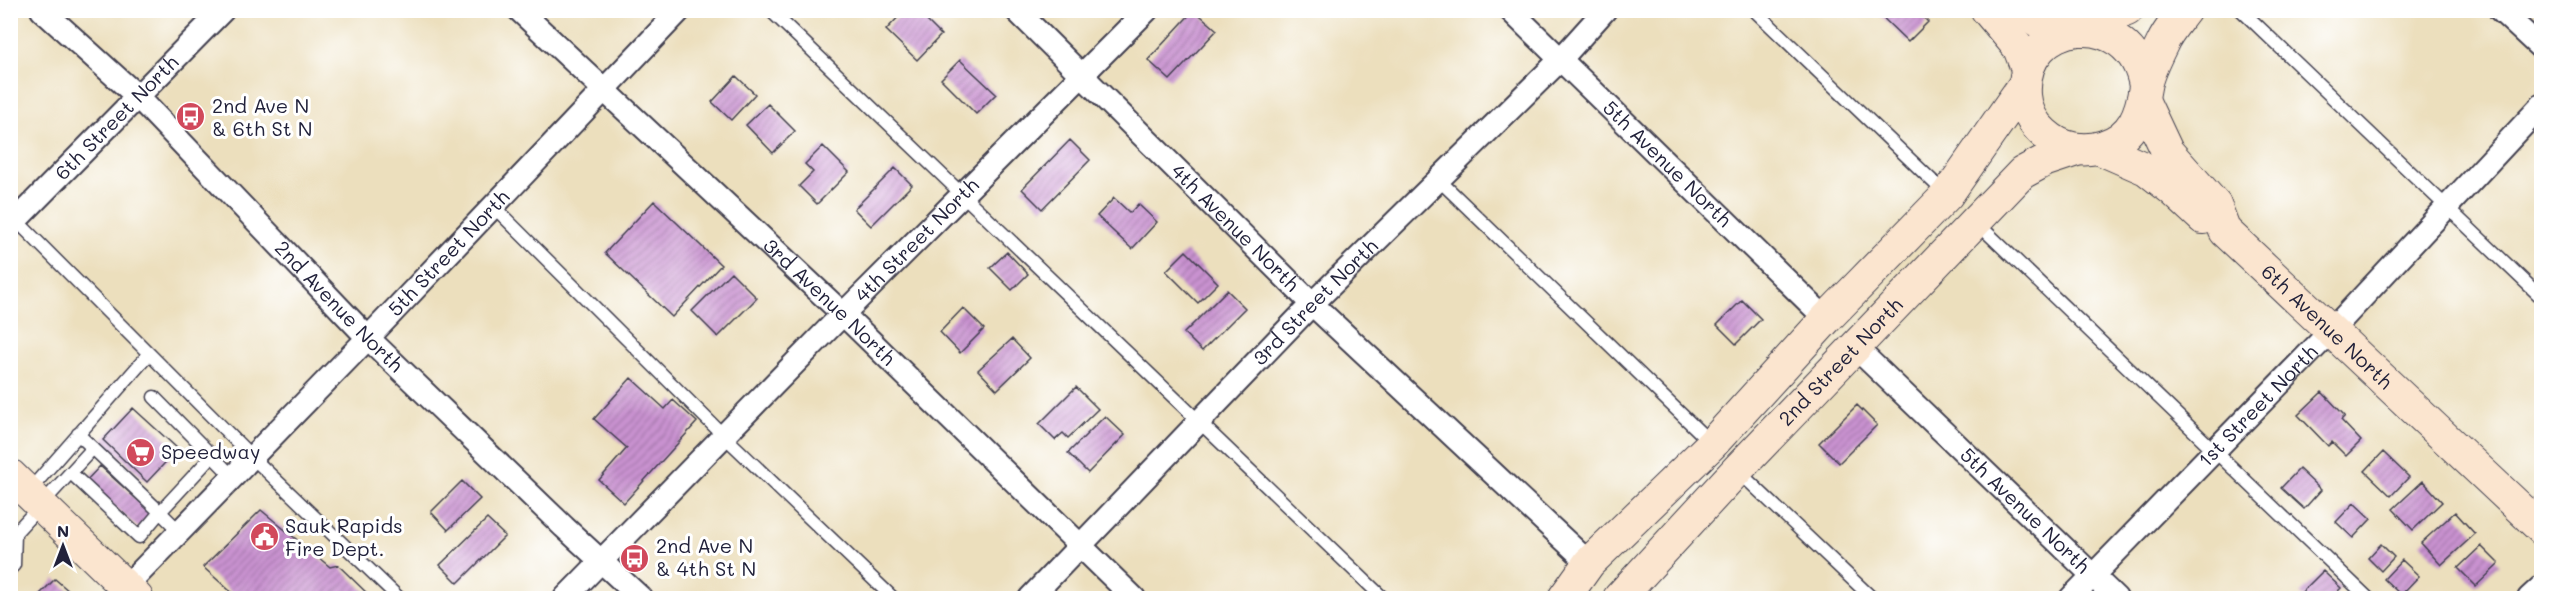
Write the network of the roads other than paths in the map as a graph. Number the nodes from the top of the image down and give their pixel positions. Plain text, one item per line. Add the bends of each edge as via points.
1 (42, 10) edge
2 (223, 10) edge
3 (519, 10) edge
4 (680, 10) edge
5 (770, 10) edge
6 (1016, 10) edge
7 (1147, 10) edge
8 (1510, 10) edge
9 (1605, 10) edge
10 (1754, 10) edge
11 (1987, 10) edge
12 (2022, 10) edge
13 (2127, 10) edge
14 (2185, 10) edge
15 (2241, 10) edge
16 (2500, 10) edge
17 (2065, 33) junction
18 (2541, 50) edge
19 (1560, 60) junction
20 (1084, 75) junction
21 (2026, 77) junction
22 (602, 90) junction
23 (2144, 94) junction
24 (137, 96) junction
25 (2541, 105) edge
26 (2088, 149) junction
27 (1439, 180) junction
28 (964, 194) junction
29 (1947, 195) junction
30 (493, 206) junction
31 (2446, 207) junction
32 (1974, 220) junction
33 (12, 221) edge
34 (2225, 231) junction
35 (2541, 298) edge
36 (1312, 304) junction
37 (843, 314) junction
38 (1826, 319) junction
39 (2331, 331) junction
40 (369, 338) junction
41 (1855, 347) junction
42 (149, 354) junction
43 (154, 396) dead end
44 (1200, 421) junction
45 (78, 434) junction
46 (724, 436) junction
47 (1712, 444) junction
48 (93, 448) junction
49 (2214, 451) junction
50 (212, 456) junction
51 (252, 457) junction
52 (1737, 470) junction
53 (71, 473) junction
54 (233, 477) junction
55 (26, 491) edge
56 (160, 512) junction
57 (2541, 529) edge
58 (180, 532) junction
59 (1079, 547) junction
60 (601, 560) junction
61 (1589, 563) junction
62 (10, 569) edge
63 (2092, 576) junction
64 (2541, 586) edge
65 (126, 595) edge
66 (399, 598) edge
67 (565, 598) edge
68 (641, 598) edge
69 (893, 598) edge
70 (1030, 598) edge
71 (1134, 598) edge
72 (1383, 598) edge
73 (1564, 598) edge
74 (1621, 598) edge
75 (1872, 598) edge
76 (2071, 598) edge
77 (2116, 598) edge
78 (2368, 598) edge
79 (2529, 598) edge

1 - 24 street, 2nd Avenue North
2 - 24 street, 6th Street North
3 - 22 street, 3rd Avenue North
4 - 22 street, 5th Street North
5 - 28 lane
6 - 20 street, 4th Avenue North
7 - 20 street, 4th Street North
8 - 19 street, 5th Avenue North
9 - 19 street, 3rd Street North
10 - 29 lane
11 - 21 main road via 2019,48
12 - 17 main road
13 - 17 main road
14 - 23 main road via 2162,43
15 - 31 lane
16 - 18 street
17 - 21 main road via 2043,46
17 - 23 main road via 2098,30 2121,41 2138,61
19 - 27 street, 3rd Street North
19 - 38 street, 5th Avenue North
20 - 28 street, 4th Street North
20 - 36 street, 4th Avenue North
21 - 26 main road via 2025,100 2038,128 2064,146
21 - 29 main road
22 - 30 street, 5th Street North
22 - 37 street, 3rd Avenue North
23 - 26 main road via 2140,113 2128,132
23 - 34 main road, 6th Avenue North via 2168,151 2215,205
24 - 33 street, 6th Street North
24 - 40 street, 2nd Avenue North
25 - 31 street, 1st Street North
26 - 32 main road, 2nd Street North via 2046,160 2022,173
26 - 34 main road via 2146,169 2200,216
27 - 36 street, 3rd Street North
27 - 47 lane
28 - 37 street, 4th Street North
28 - 44 lane
29 - 38 main road
30 - 40 street, 5th Street North
30 - 46 lane
31 - 35 lane
31 - 39 street, 1st Street North
32 - 41 main road, 2nd Street North
32 - 49 lane
33 - 42 lane
34 - 39 main road, 6th Avenue North
36 - 44 street, 3rd Street North
36 - 61 street, 4th Avenue North
37 - 46 street, 4th Street North
37 - 59 street, 3rd Avenue North
38 - 47 main road
39 - 49 street, 1st Street North
39 - 57 main road, 6th Avenue North
40 - 51 street, 5th Street North
40 - 60 street, 2nd Avenue North
41 - 52 main road, 2nd Street North
41 - 63 street, 5th Avenue North
42 - 45 lane
42 - 51 lane
43 - 50 lane
44 - 59 street, 3rd Street North
44 - 72 lane
45 - 48 lane
45 - 55 lane
46 - 60 street, 4th Street North
46 - 69 lane
47 - 61 main road
48 - 53 lane
48 - 56 lane via 125,483
49 - 63 street, 1st Street North
49 - 78 lane
50 - 54 lane
50 - 56 lane
51 - 54 street, 5th Street North
51 - 66 lane
52 - 74 main road, 2nd Street North
52 - 75 lane
53 - 55 lane
53 - 56 lane via 115,510 139,537
54 - 58 street, 5th Street North
55 - 62 lane via 15,533 14,566
55 - 65 main road
56 - 58 lane
58 - 65 street, 5th Street North
59 - 70 street, 3rd Street North
59 - 71 street, 3rd Avenue North
60 - 67 street, 4th Street North
60 - 68 street, 2nd Avenue North
61 - 73 main road
63 - 76 street, 1st Street North
63 - 77 street, 5th Avenue North
64 - 79 street

